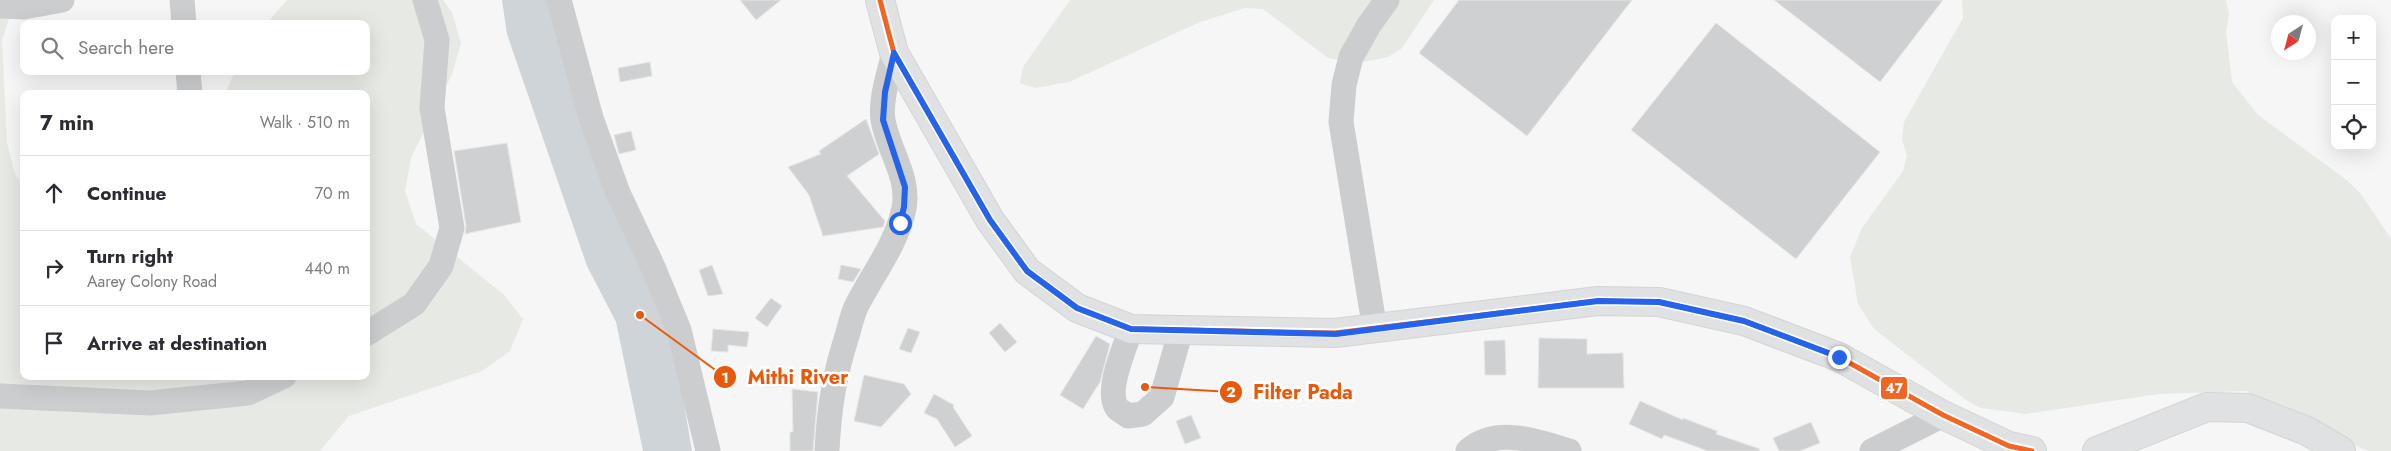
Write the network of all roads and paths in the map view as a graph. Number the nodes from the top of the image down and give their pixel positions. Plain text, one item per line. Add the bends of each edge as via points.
1 (62, 0) edge
2 (182, 0) edge
3 (425, 0) edge
4 (559, 0) edge
5 (880, 0) edge
6 (1387, 0) edge
7 (0, 6) edge
8 (184, 20) edge
9 (894, 53) junction
10 (188, 75) edge
11 (190, 90) edge
12 (1131, 329) junction
13 (1181, 330) junction
14 (1376, 330) junction
15 (370, 332) edge
16 (276, 380) edge
17 (0, 396) edge
18 (1943, 414) junction
19 (708, 451) edge
20 (826, 451) edge
21 (1468, 451) edge
22 (1569, 451) edge
23 (1872, 451) edge
24 (2032, 451) edge
25 (2098, 451) edge
26 (2341, 451) edge

1 - 7 street via 24,7
2 - 8 street
3 - 15 street via 437,40 432,108 452,228 441,266 414,304
4 - 19 street via 591,118 618,193 654,267 679,330
5 - 9 main road
6 - 14 street via 1351,57 1344,85 1341,122
9 - 12 main road via 990,220 1027,271 1077,308
9 - 20 street via 885,92 883,120 905,187 904,207 884,257 856,308 839,361 829,405
10 - 11 street
12 - 13 main road
12 - 13 street via 1112,393 1117,408 1128,416 1142,414 1162,397
13 - 14 main road via 1336,334
14 - 18 main road via 1598,301 1659,302 1744,321 1839,357
16 - 17 street via 248,393 150,403
18 - 23 street
18 - 24 main road via 2008,446
21 - 22 street via 1476,444 1494,438 1530,439
25 - 26 main road via 2207,407 2248,408 2308,430

